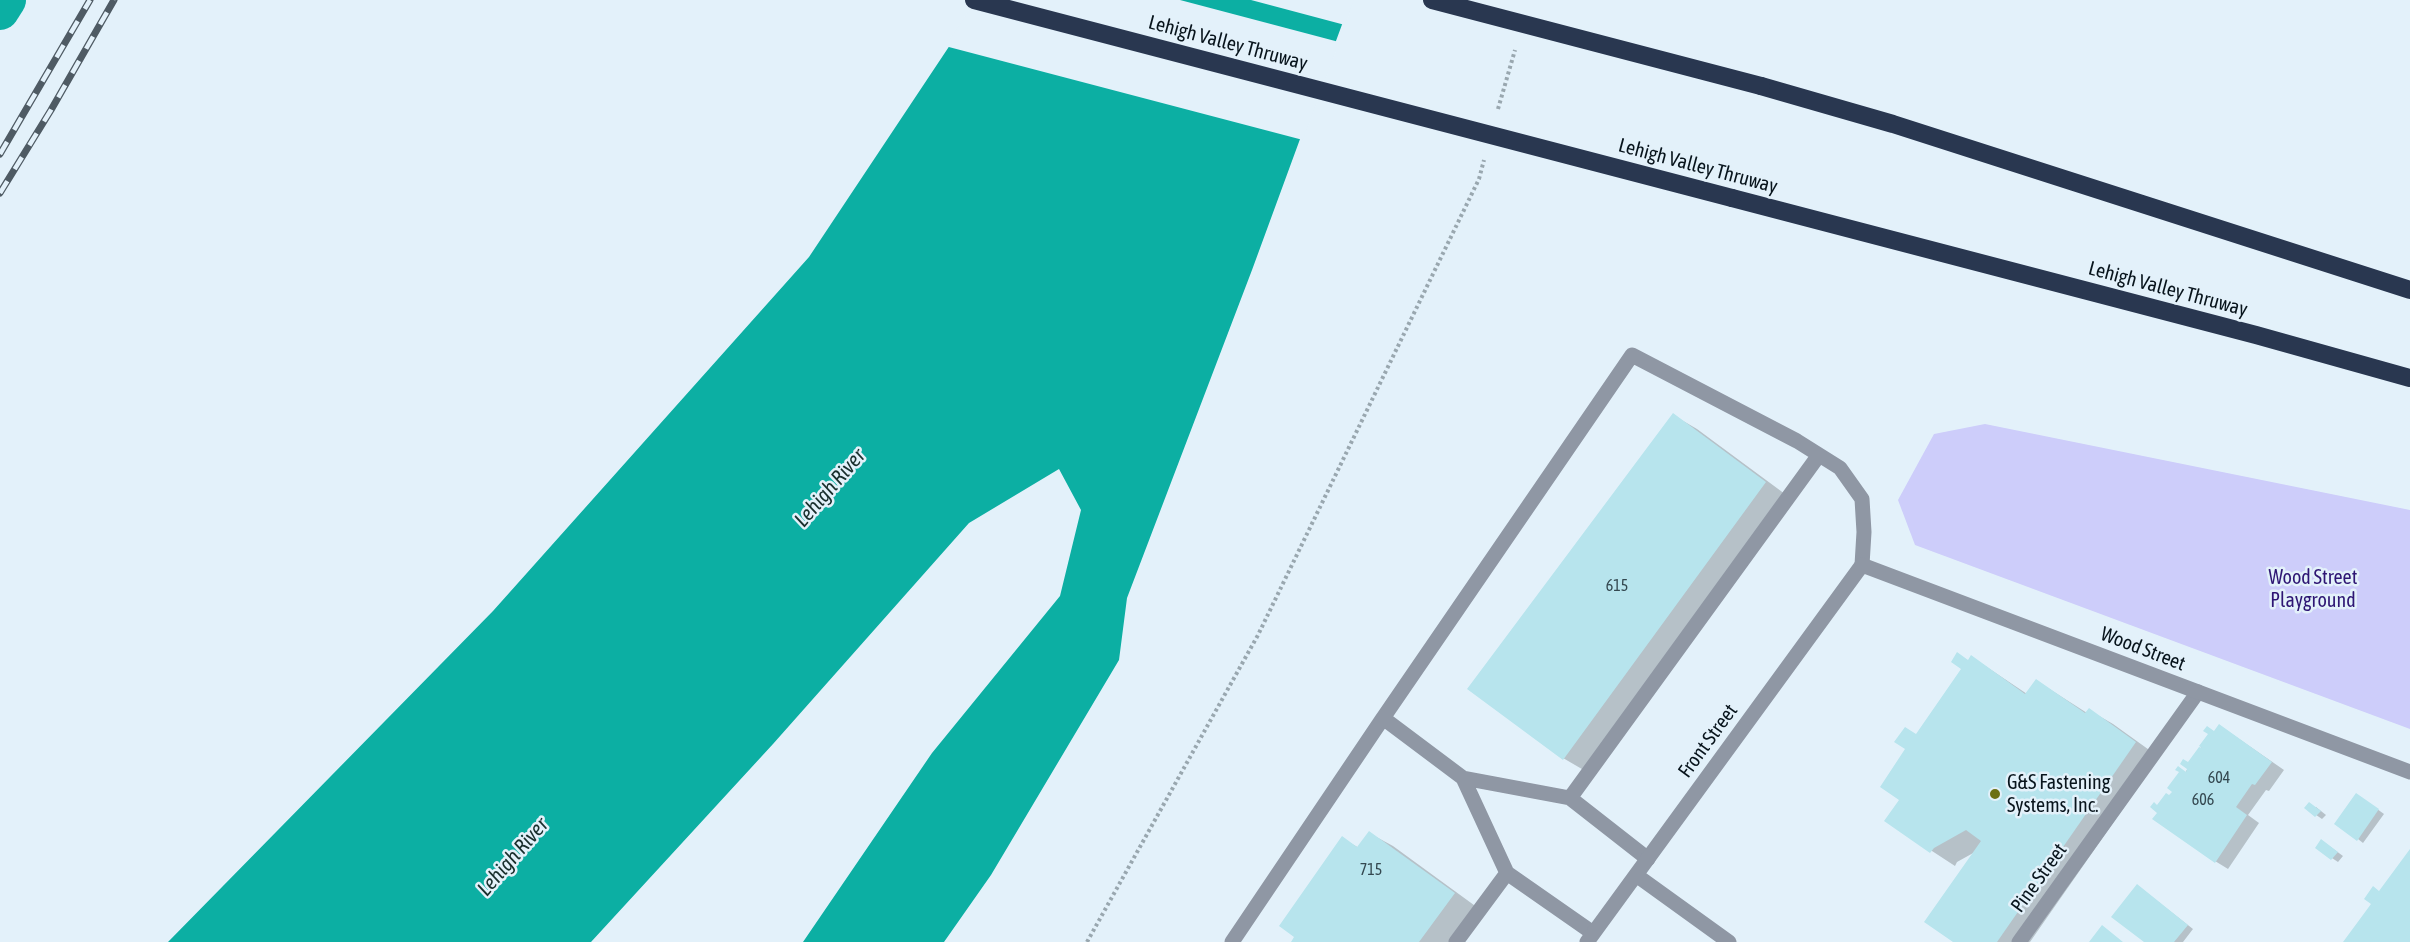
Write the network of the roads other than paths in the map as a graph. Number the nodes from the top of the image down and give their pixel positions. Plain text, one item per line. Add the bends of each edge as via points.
1 (974, 0) edge
2 (1432, 0) edge
3 (2410, 290) edge
4 (2410, 378) edge
5 (1819, 455) junction
6 (1862, 565) junction
7 (2198, 692) junction
8 (1383, 718) junction
9 (2410, 772) edge
10 (1463, 778) junction
11 (1570, 798) junction
12 (1648, 859) junction
13 (1507, 873) junction
14 (1636, 875) junction
15 (1590, 938) edge
16 (1232, 942) edge
17 (1456, 942) edge
18 (1729, 942) edge
19 (2019, 942) edge

1 - 4 highway, Lehigh Valley Thruway, bridge
2 - 3 highway, bridge via 1893,124
5 - 6 street via 1840,468 1862,499
5 - 8 street via 1632,355
5 - 11 street
6 - 7 street, Wood Street
6 - 12 street, Front Street
7 - 9 street, Wood Street
7 - 19 street, Pine Street
8 - 10 street
8 - 16 street
10 - 11 street
10 - 13 street
11 - 12 street
12 - 14 street, Front Street
13 - 15 street
13 - 17 street
14 - 15 street, Front Street
14 - 18 street

